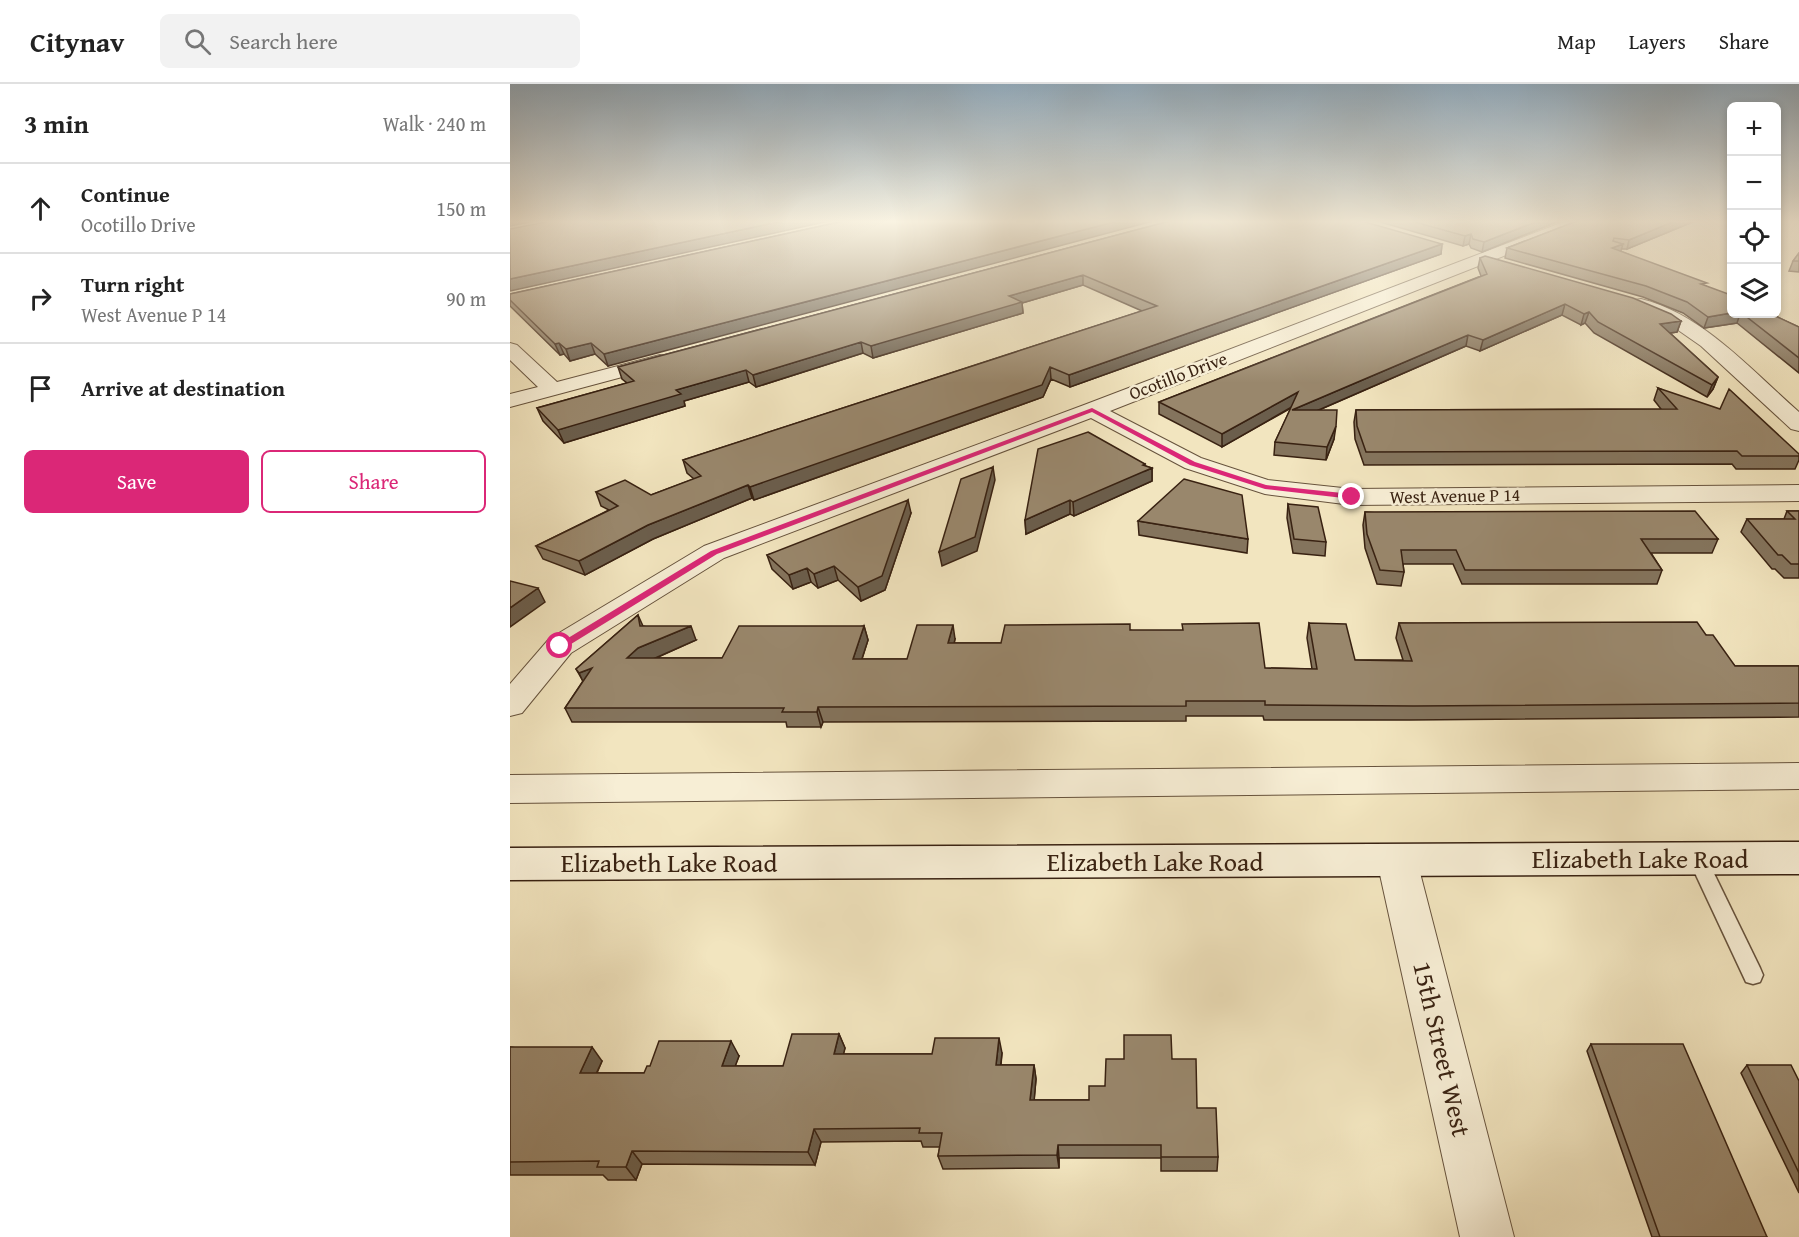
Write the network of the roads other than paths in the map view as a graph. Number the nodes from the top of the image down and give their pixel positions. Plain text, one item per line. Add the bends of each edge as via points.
1 (1422, 275) edge
2 (1625, 299) edge
3 (510, 349) edge
4 (678, 356) edge
5 (552, 389) junction
6 (510, 401) edge
7 (1092, 410) junction
8 (1799, 424) edge
9 (1799, 493) edge
10 (510, 705) edge
11 (1799, 776) edge
12 (510, 789) edge
13 (1697, 858) junction
14 (1799, 858) edge
15 (1398, 861) junction
16 (510, 864) edge
17 (1753, 975) dead end
18 (1486, 1237) edge

1 - 7 street, Ocotillo Drive
2 - 8 street via 1676,319 1708,342
3 - 5 street
4 - 5 street
5 - 6 street
7 - 9 street, West Avenue P 14 via 1193,464 1265,487 1352,497
7 - 10 street, Ocotillo Drive via 714,552 560,646
11 - 12 street
13 - 14 main road, Elizabeth Lake Road
13 - 15 main road, Elizabeth Lake Road
13 - 17 lane
15 - 16 main road, Elizabeth Lake Road
15 - 18 street, 15th Street West

